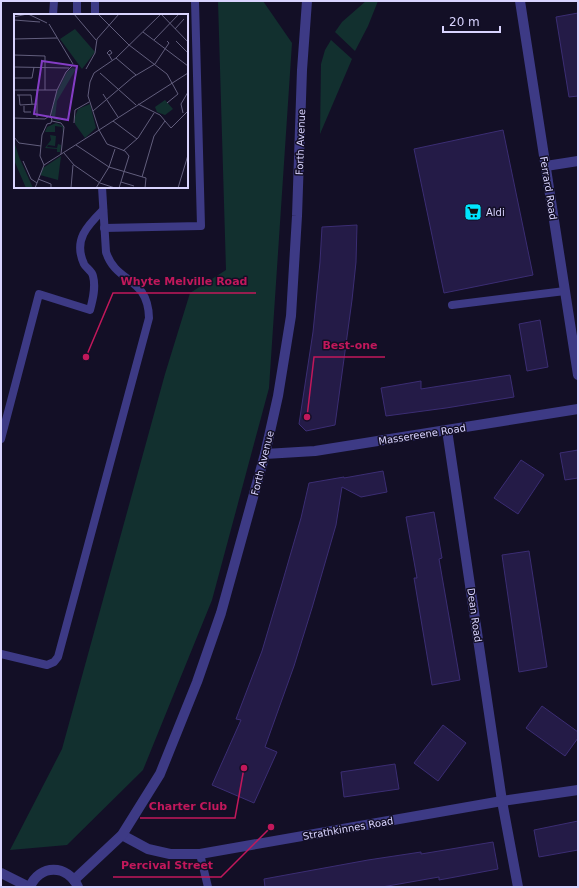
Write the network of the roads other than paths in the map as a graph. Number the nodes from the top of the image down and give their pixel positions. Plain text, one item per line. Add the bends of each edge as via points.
1 (54, 1) edge
2 (77, 1) edge
3 (95, 1) edge
4 (195, 1) edge
5 (307, 1) edge
6 (520, 1) edge
7 (54, 14) edge
8 (78, 14) edge
9 (95, 14) edge
10 (578, 161) edge
11 (546, 166) junction
12 (102, 188) edge
13 (103, 210) junction
14 (104, 228) junction
15 (565, 291) junction
16 (452, 305) dead end
17 (578, 375) edge
18 (578, 409) edge
19 (447, 430) junction
20 (1, 440) edge
21 (265, 454) junction
22 (2, 655) edge
23 (578, 790) edge
24 (502, 801) junction
25 (122, 836) junction
26 (200, 854) junction
27 (1, 873) edge
28 (76, 884) edge
29 (30, 887) edge
30 (208, 887) edge
31 (518, 887) edge

1 - 7 lane
2 - 8 lane
3 - 9 lane
4 - 14 lane via 201,226
5 - 21 street, Forth Avenue via 291,316 278,396
6 - 11 street, Ferrard Road
10 - 11 street
11 - 15 street, Ferrard Road
12 - 13 lane
13 - 14 lane
13 - 20 lane via 90,223 81,238 80,250 85,265 93,275 95,286 90,310 39,294
14 - 22 lane via 109,262 144,294 149,318 58,657 47,665
15 - 16 lane
15 - 17 street, Ferrard Road
18 - 19 street, Massereene Road
19 - 21 street, Massereene Road via 315,451
19 - 24 street, Dean Road
21 - 25 street, Forth Avenue via 221,613 197,682 160,774
23 - 24 street, Strathkinnes Road
24 - 26 street, Strathkinnes Road
24 - 31 street, Dean Road
25 - 26 street, Strathkinnes Road via 148,849 170,854
25 - 28 street, Forth Avenue
26 - 30 lane
27 - 29 street
28 - 29 street via 65,872 53,869 38,875

